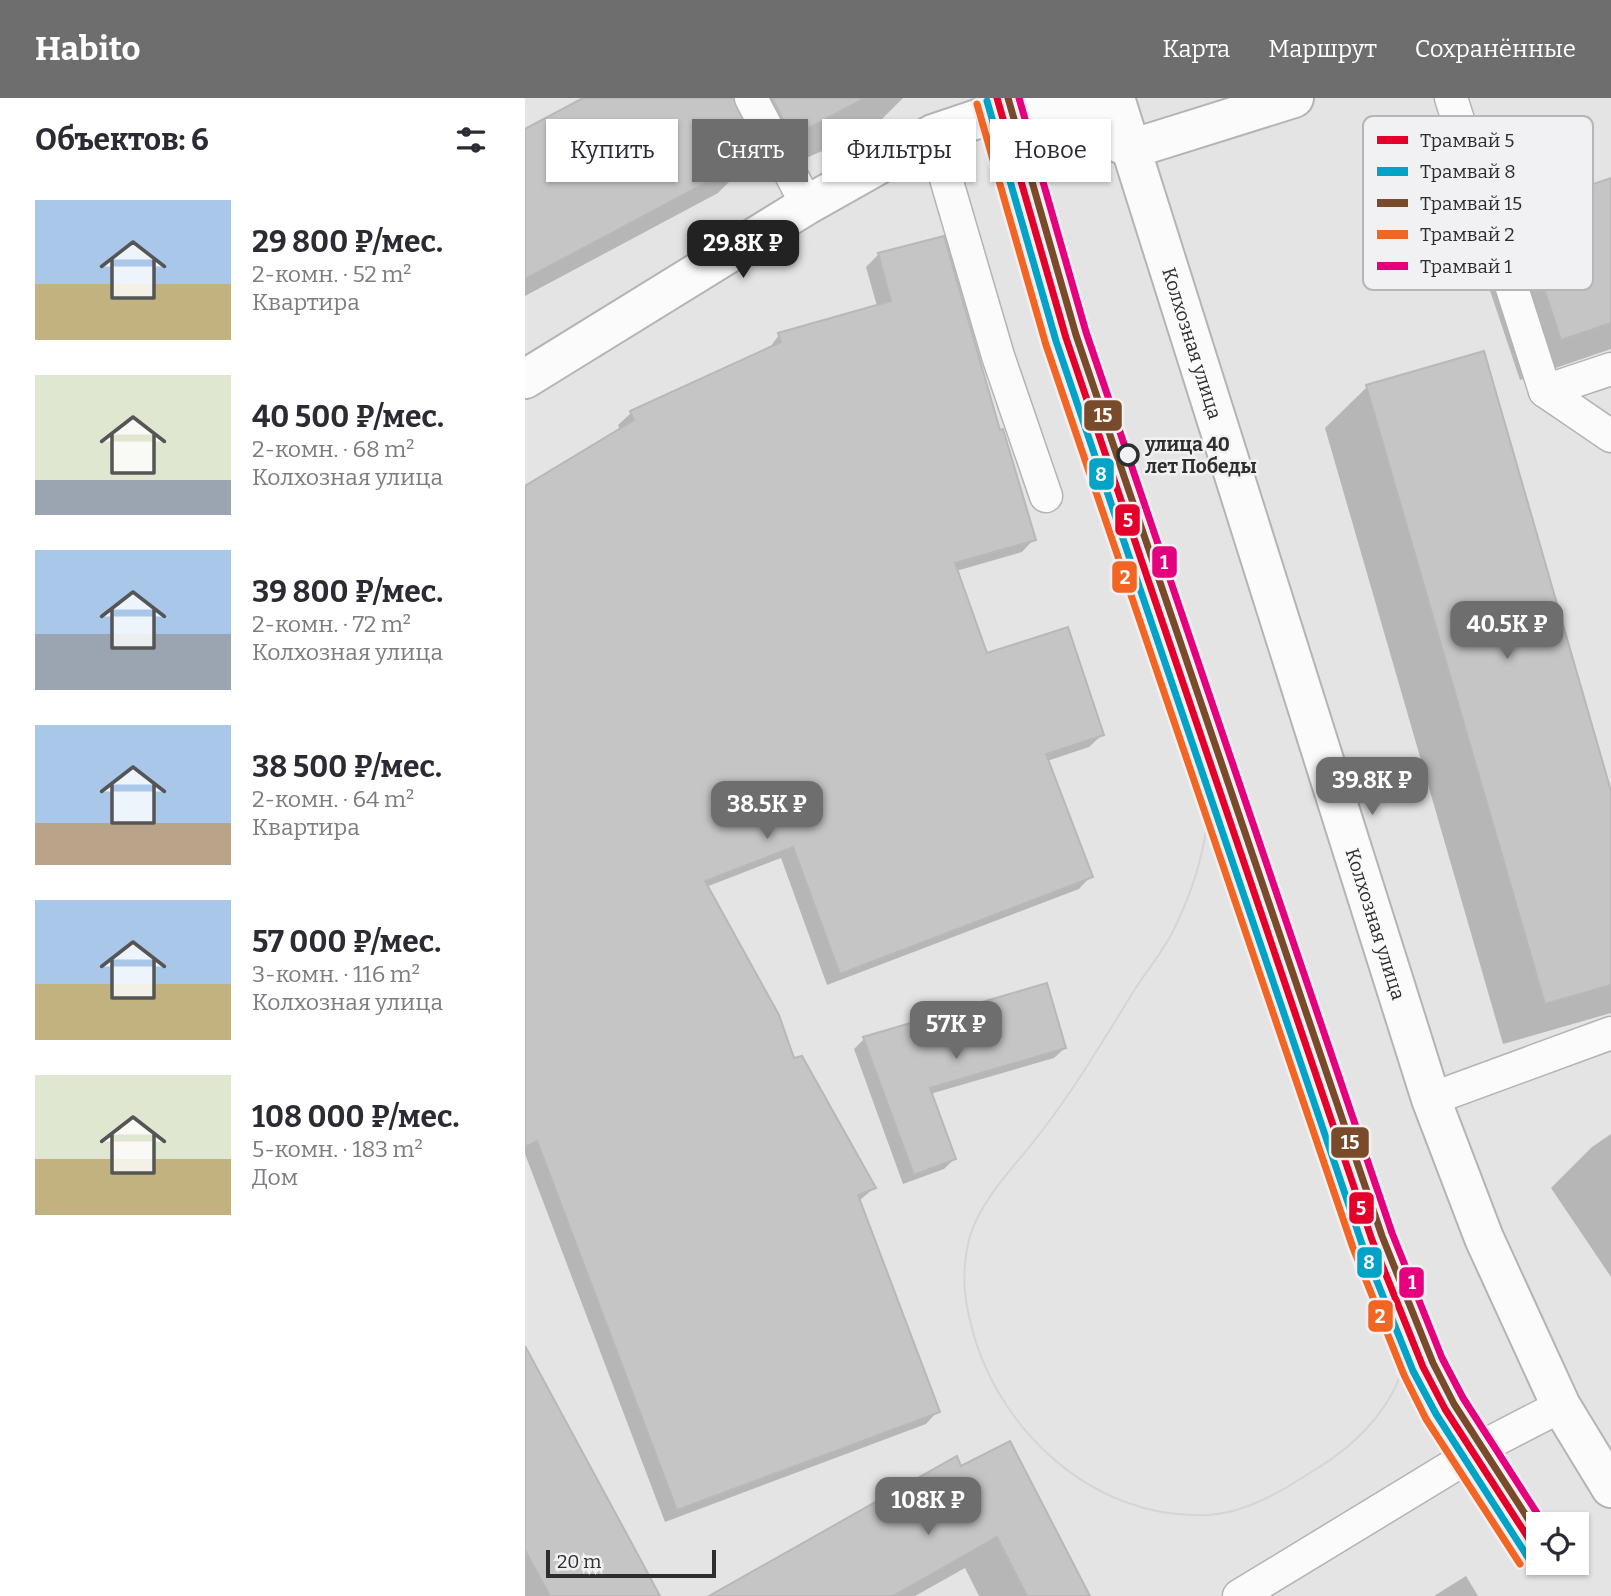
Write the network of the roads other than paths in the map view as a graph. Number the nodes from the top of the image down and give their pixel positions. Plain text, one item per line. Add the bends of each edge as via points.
1 (751, 98) edge
2 (1090, 98) edge
3 (1115, 98) edge
4 (1294, 98) edge
5 (1451, 98) edge
6 (1043, 104) junction
7 (1457, 116) edge
8 (976, 119) edge
9 (1131, 149) junction
10 (848, 182) edge
11 (947, 182) edge
12 (807, 205) junction
13 (1513, 290) edge
14 (1611, 369) edge
15 (525, 379) edge
16 (1545, 391) junction
17 (1611, 436) edge
18 (1046, 496) dead end
19 (1611, 1033) edge
20 (1431, 1099) junction
21 (1561, 1406) junction
22 (1611, 1488) edge
23 (1240, 1596) edge

1 - 12 lane
2 - 6 main road
3 - 9 main road, Колхозная улица
4 - 9 main road
5 - 7 lane
6 - 8 main road
6 - 9 main road
9 - 20 main road, Колхозная улица
10 - 12 main road
11 - 18 lane via 997,356
12 - 15 main road
13 - 16 lane
14 - 16 lane
16 - 17 lane
19 - 20 lane
20 - 21 main road, Колхозная улица via 1485,1238
21 - 22 main road, Колхозная улица
21 - 23 lane via 1497,1439

